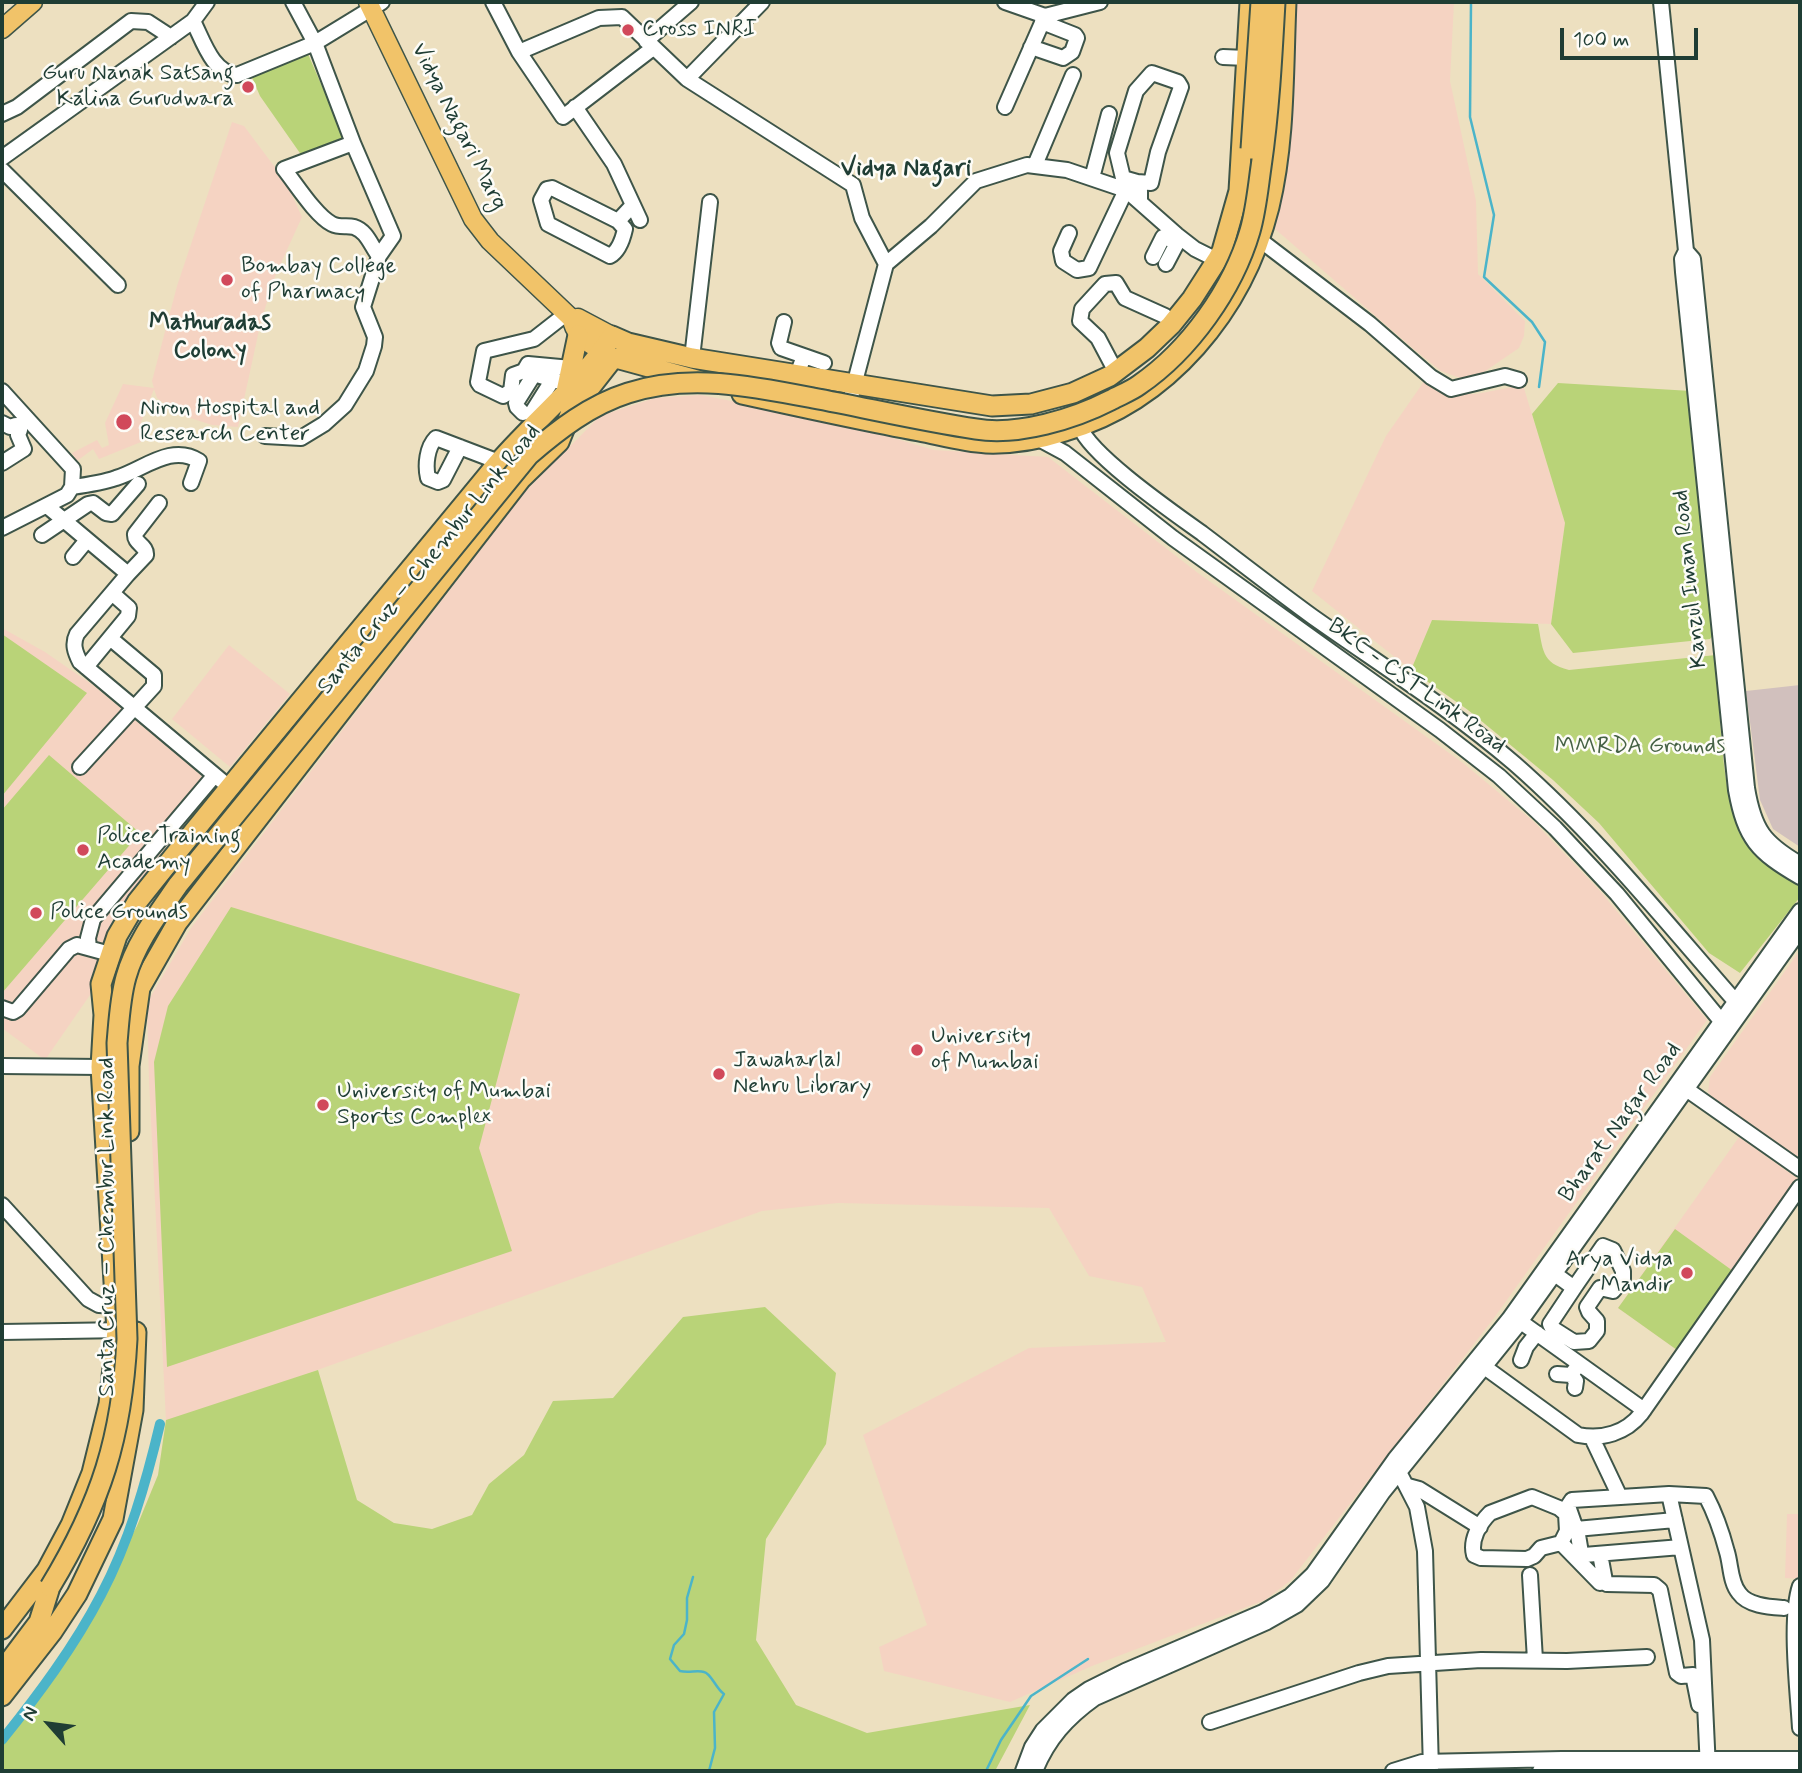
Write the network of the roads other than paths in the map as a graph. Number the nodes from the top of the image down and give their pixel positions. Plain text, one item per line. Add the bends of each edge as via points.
1 (33, 2) edge
2 (207, 2) edge
3 (293, 2) edge
4 (493, 2) edge
5 (691, 2) edge
6 (1100, 2) edge
7 (1250, 2) edge
8 (1261, 2) edge
9 (1275, 2) edge
10 (1284, 2) edge
11 (1661, 2) edge
12 (757, 3) edge
13 (373, 4) edge
14 (1016, 4) edge
15 (193, 21) junction
16 (1047, 21) junction
17 (2, 29) edge
18 (171, 37) junction
19 (315, 43) junction
20 (650, 44) junction
21 (1031, 47) junction
22 (519, 52) junction
23 (1047, 52) junction
24 (1223, 57) dead end
25 (1247, 58) junction
26 (1073, 75) dead end
27 (687, 79) junction
28 (575, 107) junction
29 (1005, 107) dead end
30 (2, 114) edge
31 (1109, 114) dead end
32 (353, 143) junction
33 (2, 158) edge
34 (1035, 165) junction
35 (2, 170) edge
36 (1274, 175) junction
37 (1093, 178) junction
38 (1131, 186) junction
39 (710, 202) dead end
40 (633, 205) junction
41 (640, 220) dead end
42 (618, 221) junction
43 (1069, 233) dead end
44 (1176, 238) junction
45 (1260, 240) junction
46 (1686, 251) junction
47 (379, 256) junction
48 (1159, 260) dead end
49 (1217, 260) junction
50 (886, 264) junction
51 (118, 285) dead end
52 (1192, 299) junction
53 (1218, 319) junction
54 (784, 322) dead end
55 (572, 323) junction
56 (1173, 323) junction
57 (615, 347) junction
58 (804, 356) junction
59 (692, 358) junction
60 (824, 363) dead end
61 (1116, 372) junction
62 (677, 373) junction
63 (797, 375) junction
64 (1519, 380) dead end
65 (856, 384) junction
66 (566, 388) junction
67 (2, 391) edge
68 (731, 391) junction
69 (529, 417) junction
70 (845, 417) junction
71 (2, 423) edge
72 (1080, 427) junction
73 (36, 429) junction
74 (265, 436) dead end
75 (20, 439) junction
76 (1039, 439) junction
77 (558, 443) junction
78 (460, 447) dead end
79 (499, 462) junction
80 (2, 463) edge
81 (191, 483) dead end
82 (138, 484) dead end
83 (72, 487) junction
84 (159, 503) dead end
85 (47, 506) junction
86 (64, 521) junction
87 (1185, 522) junction
88 (2, 528) edge
89 (42, 535) dead end
90 (1173, 538) junction
91 (87, 540) junction
92 (74, 556) dead end
93 (128, 574) junction
94 (112, 593) junction
95 (1289, 598) junction
96 (1279, 616) junction
97 (110, 638) junction
98 (86, 667) junction
99 (301, 698) junction
100 (134, 708) junction
101 (332, 722) junction
102 (80, 767) dead end
103 (221, 782) junction
104 (1537, 785) junction
105 (1524, 799) junction
106 (1608, 854) junction
107 (1800, 864) edge
108 (1593, 868) junction
109 (1800, 877) edge
110 (1800, 911) edge
111 (1800, 930) edge
112 (89, 948) junction
113 (110, 954) junction
114 (1735, 1001) junction
115 (2, 1008) edge
116 (104, 1015) junction
117 (1721, 1021) junction
118 (2, 1066) edge
119 (101, 1068) junction
120 (1682, 1086) junction
121 (1800, 1169) edge
122 (1800, 1187) edge
123 (2, 1205) edge
124 (1558, 1270) junction
125 (1577, 1284) junction
126 (116, 1306) junction
127 (1521, 1322) junction
128 (127, 1330) junction
129 (2, 1332) edge
130 (1537, 1334) junction
131 (1521, 1360) dead end
132 (1481, 1365) junction
133 (1644, 1410) junction
134 (1592, 1438) junction
135 (1395, 1468) junction
136 (1408, 1486) junction
137 (1669, 1494) junction
138 (1620, 1497) junction
139 (1675, 1520) junction
140 (1480, 1527) junction
141 (1577, 1528) junction
142 (1561, 1542) junction
143 (1681, 1547) junction
144 (1600, 1554) junction
145 (1530, 1575) dead end
146 (1600, 1583) dead end
147 (1800, 1586) edge
148 (50, 1587) junction
149 (1784, 1608) dead end
150 (2, 1629) edge
151 (2, 1647) edge
152 (1647, 1657) dead end
153 (1535, 1660) junction
154 (1427, 1663) junction
155 (2, 1671) edge
156 (1699, 1675) junction
157 (1127, 1676) junction
158 (2, 1696) edge
159 (1210, 1722) dead end
160 (1800, 1728) edge
161 (1800, 1759) edge
162 (1708, 1764) junction
163 (1752, 1764) edge
164 (1597, 1765) edge
165 (1630, 1765) edge
166 (1486, 1766) edge
167 (1431, 1767) edge
168 (1409, 1769) edge
169 (1800, 1770) edge
170 (1024, 1771) edge
171 (1035, 1771) edge
172 (1393, 1771) edge
173 (1540, 1771) edge

1 - 17 main road
2 - 15 street
3 - 19 street
4 - 22 street
5 - 20 street
6 - 16 street
7 - 25 highway
8 - 116 highway, bridge via 1255,114 1238,228 1204,302 1133,375 1052,411 981,418 757,375 706,370 664,373 624,381 554,418 491,481 168,878 125,947
9 - 148 highway, bridge via 1269,114 1250,231 1214,308 1192,336 1139,385 1096,408 1055,422 980,430 755,387 706,382 666,384 595,407 561,427 529,455 178,885 135,952 121,1002 117,1043 127,1339 117,1431 102,1484
10 - 36 highway
10 - 36 highway via 1269,170
11 - 46 street, Kanzul Iman Road
12 - 27 street
13 - 19 street
13 - 55 main road, Vidya Nagari Marg via 473,219
14 - 16 street
15 - 18 street
15 - 19 street via 218,68 228,74 237,75
16 - 21 street
16 - 23 street
16 - 23 street via 1077,38 1068,56
18 - 30 street via 148,22 131,21
18 - 33 street
19 - 32 street
20 - 22 street via 622,17 598,18
20 - 27 street
20 - 28 street
21 - 23 street
21 - 29 street
22 - 28 street via 563,117
24 - 25 street
25 - 49 highway via 1239,191
26 - 34 street
27 - 50 street via 853,186 862,218
28 - 40 street via 614,164
31 - 37 street
32 - 47 street via 393,236
32 - 47 street via 284,169 325,219 360,230
34 - 37 street
34 - 50 street via 976,181
35 - 51 street
36 - 45 highway
37 - 38 street
38 - 38 street via 1123,178 1117,153 1136,91 1155,73 1181,87 1151,183
38 - 43 street via 1089,268 1077,270 1063,261 1060,251
38 - 44 street
39 - 59 street
40 - 41 street
40 - 42 street
42 - 42 street via 625,229 624,236 610,256 548,223 541,200 552,188
44 - 48 street via 1176,245
44 - 49 street
45 - 53 highway
45 - 64 street via 1451,389 1505,376
46 - 107 street, Kanzul Iman Road via 1693,260 1749,799 1762,834
46 - 109 street, Kanzul Iman Road via 1683,272 1736,790 1741,817 1753,840
47 - 74 street via 363,307 374,346 345,405 301,438
49 - 52 highway
50 - 65 street
52 - 53 highway
52 - 56 highway
53 - 72 highway via 1167,377 1118,410
54 - 58 street via 781,348
55 - 57 main road, Vidya Nagari Marg
55 - 66 highway
55 - 66 street via 534,339 487,349 478,382 503,396 511,391 511,378 528,364
56 - 61 highway
56 - 61 street via 1125,298 1116,283 1105,285 1082,309 1080,321 1098,338
57 - 59 highway
57 - 62 highway
57 - 66 highway, Santa Cruz – Chembur Link Road
58 - 60 street
58 - 63 street
59 - 63 highway
61 - 65 highway via 1073,393 1031,404 992,406
62 - 66 highway via 642,369 599,384
62 - 68 highway
63 - 65 highway
65 - 70 street
66 - 69 highway, Santa Cruz – Chembur Link Road
66 - 69 street via 533,376 516,403
66 - 77 highway, Santa Cruz – Chembur Link Road
67 - 73 street
68 - 70 highway
68 - 77 highway via 693,389 621,403 575,428
69 - 77 highway
69 - 79 highway, Santa Cruz – Chembur Link Road
70 - 76 highway via 986,443
71 - 75 street via 16,425
72 - 76 highway
72 - 87 street, BKC - CST Link Road via 1097,452
73 - 75 street
73 - 83 street via 73,469
75 - 80 street via 24,450
76 - 90 street, BKC - CST Link Road via 1065,453
77 - 101 highway, Santa Cruz – Chembur Link Road via 521,479
78 - 79 street
79 - 99 highway, Santa Cruz – Chembur Link Road
81 - 83 street via 199,461 188,454 162,457 118,478
82 - 86 street via 112,514 88,503
83 - 85 street via 68,495
84 - 93 street via 135,534 146,555
85 - 86 street
85 - 88 street
86 - 89 street
86 - 91 street
87 - 90 street
87 - 95 street, BKC - CST Link Road
90 - 96 street, BKC - CST Link Road
91 - 92 street
91 - 93 street
93 - 94 street
94 - 97 street via 129,611
94 - 98 street via 74,641 75,652
95 - 96 street
95 - 104 street, BKC - CST Link Road via 1453,713
96 - 105 street, BKC - CST Link Road via 1440,730
97 - 98 street
97 - 100 street via 154,675 154,686
98 - 100 street
99 - 101 highway
99 - 103 highway, Santa Cruz – Chembur Link Road
100 - 102 street
100 - 103 street
101 - 128 highway, Santa Cruz – Chembur Link Road via 177,923 140,988 129,1066
103 - 112 street via 93,919
103 - 113 highway, Santa Cruz – Chembur Link Road via 138,902
104 - 105 street
104 - 106 street, BKC - CST Link Road
105 - 108 street, BKC - CST Link Road
106 - 108 street
106 - 114 street, BKC - CST Link Road
108 - 117 street, BKC - CST Link Road
110 - 114 street, Bharat Nagar Road
111 - 120 street, Bharat Nagar Road
112 - 113 street
112 - 115 street via 77,945 69,949 18,1009 8,1012
113 - 116 highway, Santa Cruz – Chembur Link Road via 101,984
114 - 117 street, Bharat Nagar Road
116 - 119 highway, Santa Cruz – Chembur Link Road
117 - 120 street, Bharat Nagar Road
118 - 119 street
119 - 126 highway, Santa Cruz – Chembur Link Road
120 - 121 street
120 - 124 street, Bharat Nagar Road
120 - 132 street, Bharat Nagar Road via 1509,1319
122 - 133 street
123 - 126 street via 88,1299
124 - 125 street
124 - 127 street, Bharat Nagar Road
125 - 125 street via 1550,1324 1574,1342 1589,1341 1597,1331 1597,1321 1587,1307 1600,1288 1613,1291 1623,1279 1613,1250 1603,1246
126 - 128 highway, Santa Cruz – Chembur Link Road
127 - 130 street
127 - 132 street, Bharat Nagar Road
128 - 129 street
128 - 150 highway, Santa Cruz – Chembur Link Road via 92,1474 71,1525 47,1570
128 - 158 highway, Santa Cruz – Chembur Link Road via 133,1410 113,1519 77,1594
130 - 131 street
130 - 133 street via 1570,1375
132 - 134 street via 1578,1435
132 - 135 street
133 - 134 street via 1628,1428
134 - 138 street
135 - 136 street
135 - 157 street via 1322,1581 1297,1605 1267,1622
136 - 140 street
136 - 154 street via 1425,1551
137 - 138 street
137 - 139 street
137 - 149 street via 1706,1496 1738,1593 1760,1605
138 - 141 street via 1572,1500 1568,1506
139 - 141 street
139 - 143 street
140 - 142 street via 1472,1550 1481,1558 1527,1559 1541,1548
140 - 142 street via 1490,1513 1532,1497 1566,1514 1567,1531
141 - 144 street via 1581,1553
142 - 146 street
143 - 144 street
143 - 156 street via 1702,1640
144 - 156 street via 1607,1584 1658,1587 1677,1673
145 - 153 street
147 - 160 street via 1796,1636
148 - 151 highway
148 - 155 highway via 39,1622
152 - 153 street
153 - 154 street
154 - 159 street via 1359,1673
154 - 167 street
156 - 162 street via 1707,1708
157 - 170 street via 1089,1689 1056,1715 1032,1747
157 - 171 street via 1064,1723
161 - 163 street
162 - 163 street
162 - 165 street
163 - 169 street
164 - 165 street
164 - 166 street
164 - 173 street
166 - 167 street
167 - 168 street
168 - 172 street

